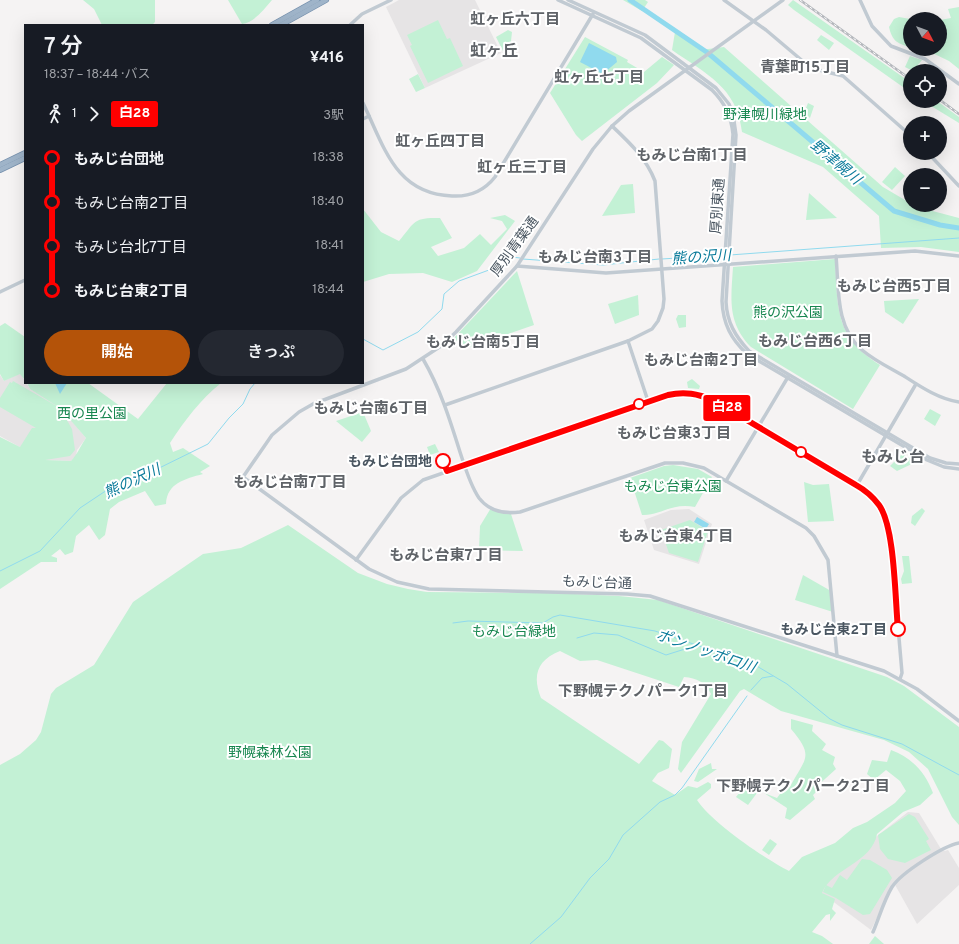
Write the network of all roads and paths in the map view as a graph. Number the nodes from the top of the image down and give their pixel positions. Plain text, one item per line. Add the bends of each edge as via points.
1 (317, 0) edge
2 (326, 0) edge
3 (391, 0) edge
4 (558, 0) edge
5 (568, 0) edge
6 (724, 0) edge
7 (783, 0) edge
8 (860, 0) edge
9 (593, 13) junction
10 (754, 21) junction
11 (274, 24) edge
12 (283, 24) edge
13 (351, 24) edge
14 (688, 68) junction
15 (959, 84) edge
16 (364, 105) edge
17 (369, 116) junction
18 (364, 118) edge
19 (612, 126) junction
20 (903, 129) edge
21 (24, 153) edge
22 (24, 158) edge
23 (935, 160) edge
24 (0, 165) edge
25 (0, 170) edge
26 (959, 186) edge
27 (836, 256) junction
28 (959, 256) edge
29 (518, 264) junction
30 (726, 264) junction
31 (661, 267) junction
32 (24, 280) edge
33 (0, 292) edge
34 (628, 341) junction
35 (422, 359) junction
36 (788, 377) junction
37 (916, 384) junction
38 (648, 401) junction
39 (959, 402) edge
40 (445, 405) junction
41 (758, 427) junction
42 (886, 435) junction
43 (959, 464) edge
44 (465, 465) junction
45 (959, 469) edge
46 (243, 476) joint
47 (726, 482) junction
48 (856, 485) junction
49 (356, 560) junction
50 (837, 656) junction
51 (900, 678) junction
52 (959, 721) edge
53 (959, 843) edge
54 (873, 932) dead end

1 - 11 highway
2 - 12 highway
3 - 13 street via 362,14
4 - 9 street, 厚別東通
5 - 9 street, 厚別東通
6 - 10 street
7 - 10 street, 厚別青葉通
8 - 15 street via 872,26 891,46 925,59
9 - 14 street, 厚別東通 via 641,38
9 - 17 street via 495,178 476,193 441,196 426,192 409,182 392,163
10 - 14 street, 厚別青葉通
10 - 20 street via 805,63 816,69 843,76
14 - 19 street, 厚別青葉通
14 - 30 street, 厚別東通 via 719,97 728,111 732,124
16 - 17 street
17 - 18 street
19 - 29 street, 厚別青葉通 via 593,149
19 - 31 street via 642,156 655,182
21 - 24 highway
22 - 25 highway
23 - 26 street
27 - 28 street via 915,251
27 - 30 street
27 - 37 street via 840,303 850,335 868,355
29 - 31 street via 606,274
29 - 35 street, 厚別青葉通 via 456,332
30 - 31 street
30 - 36 street, 厚別東通 via 722,308 728,331 736,344 747,354
31 - 34 street via 664,299 661,315 652,329
32 - 33 street
34 - 38 street
34 - 40 street
35 - 40 street via 435,379
35 - 46 street, 厚別青葉通 via 393,375 313,404 299,412 272,435
36 - 41 street
36 - 42 street, 厚別東通
37 - 39 street via 942,398
37 - 42 street
38 - 41 street via 677,393 699,395 713,400
38 - 44 street
40 - 44 street
41 - 47 street
41 - 48 street
42 - 43 street, 厚別東通 via 930,458
42 - 45 street, 厚別東通 via 927,460 944,467
42 - 48 street
44 - 47 street via 479,498 495,510 511,514 665,463 683,463 704,468
44 - 49 street via 423,480 407,492
46 - 49 street, もみじ台通 via 245,480
47 - 50 street via 806,528 824,550 828,560
48 - 51 street via 880,505 889,528 902,673
49 - 50 street, もみじ台通 via 390,580 429,589 650,596
50 - 51 street, もみじ台通
51 - 52 street, もみじ台通
53 - 54 street via 929,857 896,883

